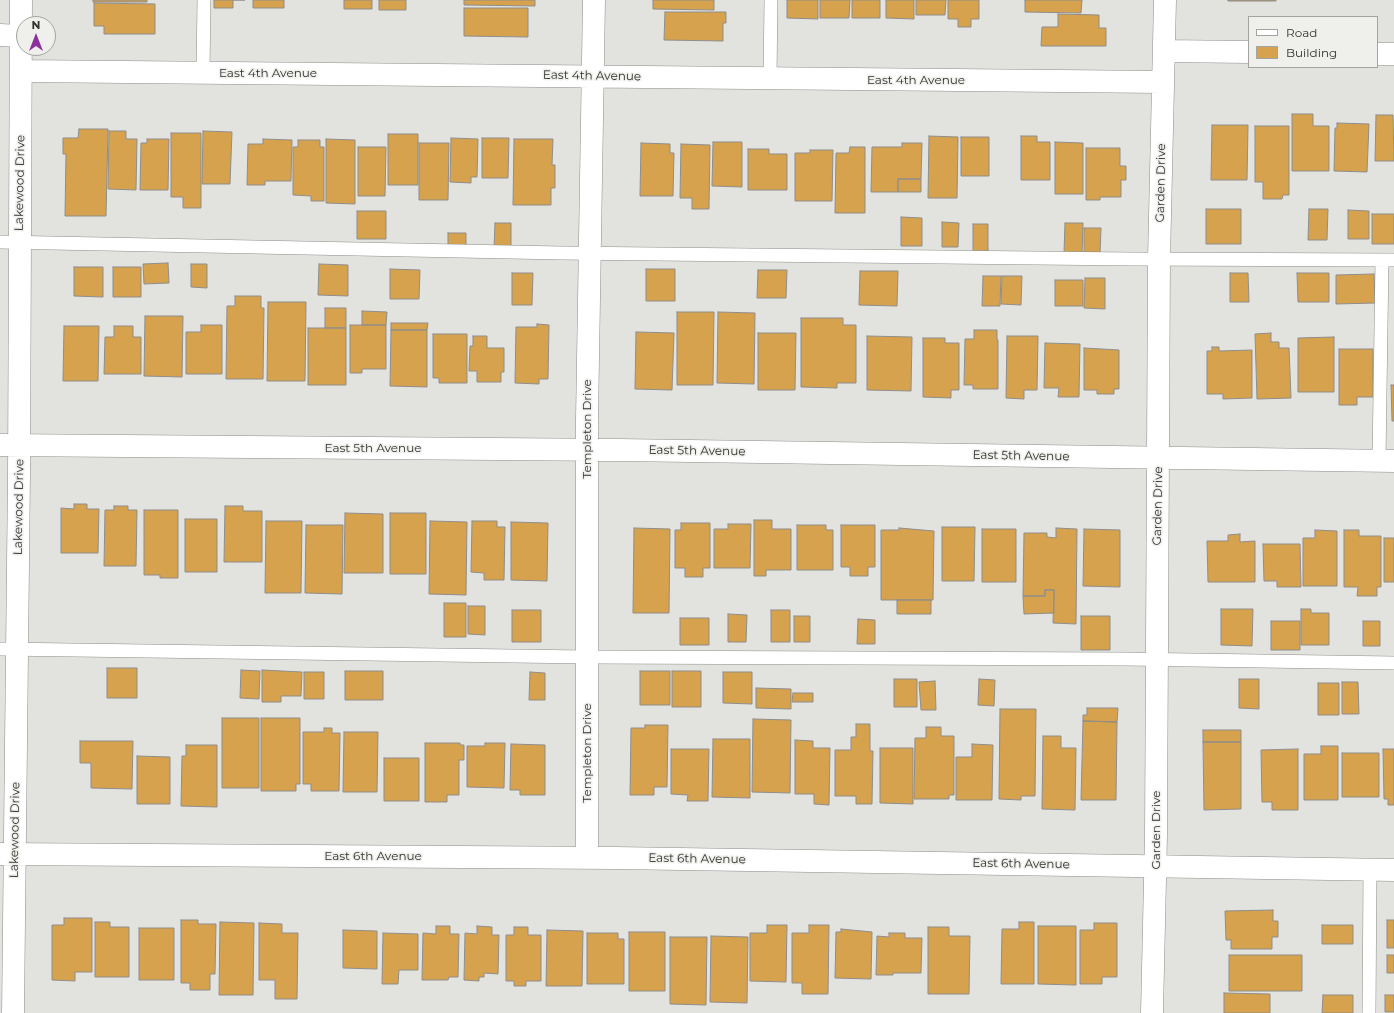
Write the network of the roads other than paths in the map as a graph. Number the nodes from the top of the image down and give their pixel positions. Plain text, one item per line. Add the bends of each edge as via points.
1 (21, 0) edge
2 (204, 0) edge
3 (594, 0) edge
4 (771, 0) edge
5 (1165, 0) edge
6 (11, 35) edge
7 (1164, 51) junction
8 (1248, 52) edge
9 (1378, 54) edge
10 (1394, 54) edge
11 (21, 71) junction
12 (203, 73) junction
13 (592, 76) junction
14 (770, 79) junction
15 (1163, 82) junction
16 (10, 242) edge
17 (589, 253) junction
18 (1159, 259) junction
19 (1388, 260) edge
20 (10, 445) edge
21 (587, 450) junction
22 (1158, 458) junction
23 (1386, 461) edge
24 (9, 649) edge
25 (587, 657) junction
26 (1156, 660) junction
27 (1394, 663) edge
28 (8, 854) edge
29 (587, 858) junction
30 (1156, 866) junction
31 (1370, 870) junction
32 (1394, 870) edge
33 (13, 1013) edge
34 (1152, 1013) edge
35 (1369, 1013) edge

1 - 6 street, Lakewood Drive
2 - 12 lane
3 - 13 street, Templeton Drive
4 - 14 lane
5 - 7 street, Garden Drive
6 - 11 street, Lakewood Drive
7 - 8 street
7 - 15 street, Garden Drive
9 - 10 street
11 - 12 street, East 4th Avenue
11 - 16 street, Lakewood Drive
12 - 13 street, East 4th Avenue
13 - 14 street, East 4th Avenue
13 - 17 street, Templeton Drive
14 - 15 street, East 4th Avenue
15 - 18 street, Garden Drive
16 - 17 lane
16 - 20 street, Lakewood Drive
17 - 18 lane
17 - 21 street, Templeton Drive
18 - 19 lane
18 - 22 street, Garden Drive
19 - 23 lane
20 - 21 street, East 5th Avenue
20 - 24 street, Lakewood Drive
21 - 22 street, East 5th Avenue
21 - 25 street, Templeton Drive
22 - 23 street, East 5th Avenue
22 - 26 street, Garden Drive
24 - 25 lane
24 - 28 street, Lakewood Drive
25 - 26 lane
25 - 29 street, Templeton Drive
26 - 27 lane
26 - 30 street, Garden Drive
28 - 29 street, East 6th Avenue
28 - 33 street, Lakewood Drive
29 - 30 street, East 6th Avenue
30 - 31 street, East 6th Avenue
30 - 34 street, Garden Drive
31 - 32 street, East 6th Avenue
31 - 35 lane

